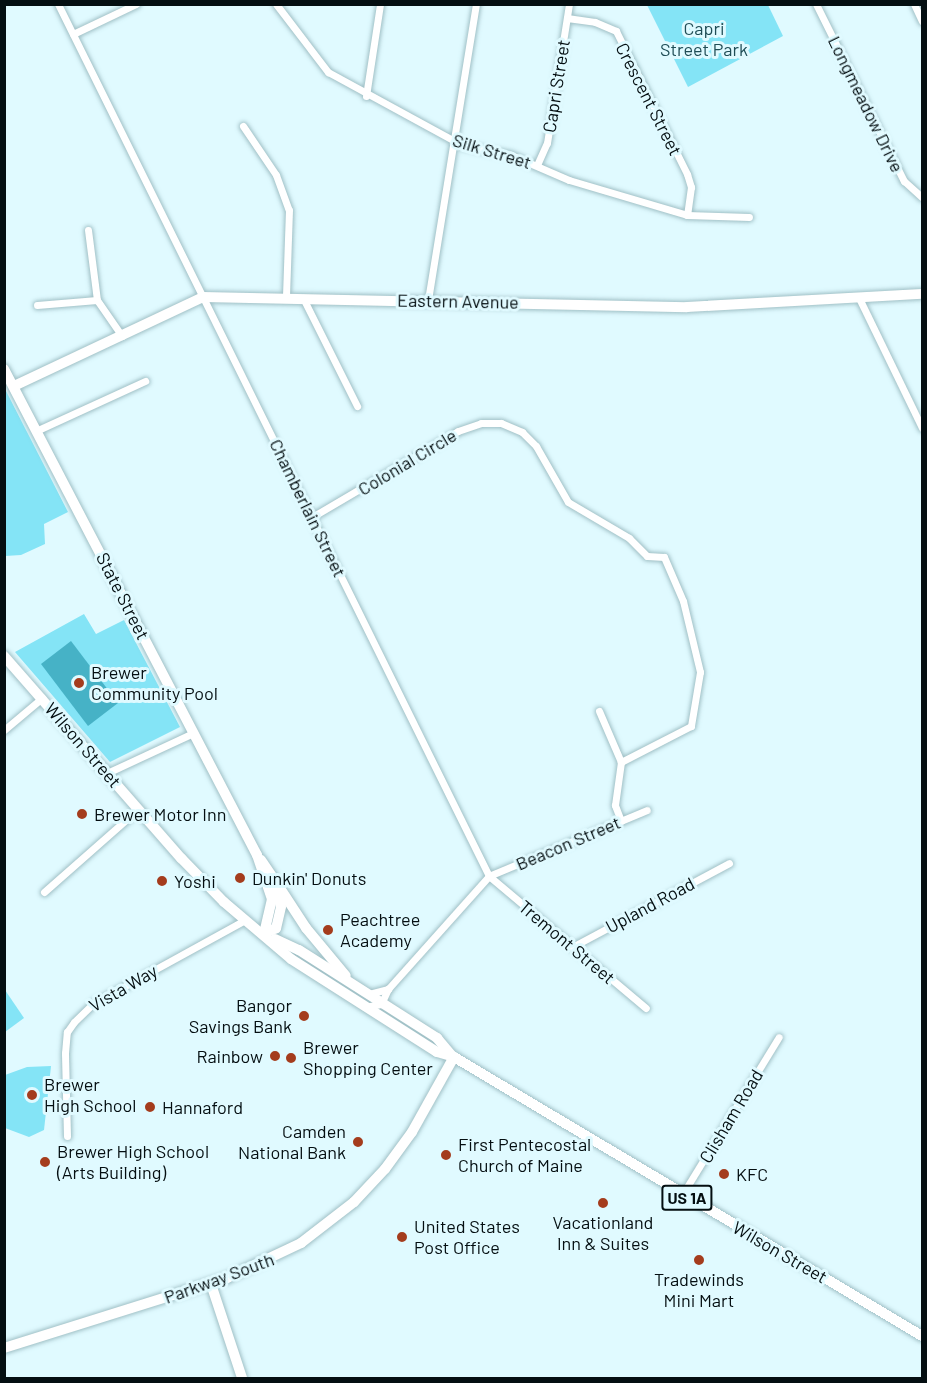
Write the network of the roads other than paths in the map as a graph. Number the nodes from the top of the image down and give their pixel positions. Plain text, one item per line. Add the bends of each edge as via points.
1 (58, 4) edge
2 (136, 4) edge
3 (276, 4) edge
4 (380, 4) edge
5 (476, 4) edge
6 (569, 4) edge
7 (816, 4) edge
8 (914, 4) edge
9 (567, 18) junction
10 (922, 21) edge
11 (73, 34) junction
12 (366, 96) junction
13 (243, 126) dead end
14 (453, 141) junction
15 (537, 165) junction
16 (922, 197) edge
17 (687, 215) junction
18 (749, 217) dead end
19 (88, 230) dead end
20 (922, 294) edge
21 (203, 297) junction
22 (285, 298) junction
23 (303, 298) junction
24 (859, 298) junction
25 (97, 300) junction
26 (428, 300) junction
27 (37, 305) dead end
28 (122, 336) junction
29 (4, 369) edge
30 (145, 381) dead end
31 (14, 386) junction
32 (357, 406) dead end
33 (922, 428) edge
34 (38, 430) junction
35 (312, 517) junction
36 (4, 656) edge
37 (42, 698) junction
38 (599, 711) dead end
39 (4, 730) edge
40 (193, 732) junction
41 (621, 762) junction
42 (107, 773) junction
43 (138, 808) junction
44 (647, 810) dead end
45 (621, 821) junction
46 (257, 855) junction
47 (729, 863) dead end
48 (489, 876) junction
49 (276, 882) junction
50 (44, 892) dead end
51 (245, 920) junction
52 (264, 934) junction
53 (572, 947) junction
54 (357, 987) junction
55 (388, 988) junction
56 (368, 994) junction
57 (381, 1004) junction
58 (365, 1007) junction
59 (646, 1008) dead end
60 (779, 1037) dead end
61 (454, 1057) junction
62 (68, 1136) dead end
63 (682, 1195) junction
64 (211, 1284) junction
65 (922, 1336) edge
66 (4, 1348) edge
67 (242, 1378) edge

1 - 11 street, Chamberlain Street
2 - 11 street
3 - 12 street, Silk Street via 328,72
4 - 12 street
5 - 14 street
6 - 9 street, Capri Street
7 - 16 street, Longmeadow Drive via 904,181
8 - 10 street
9 - 15 street, Capri Street via 547,143
9 - 17 street, Crescent Street via 596,22 615,31 687,174 691,187
11 - 21 street, Chamberlain Street
12 - 14 street, Silk Street
13 - 22 street via 276,175 289,210
14 - 15 street, Silk Street
14 - 26 street
15 - 17 street, Silk Street via 569,180
17 - 18 street, Silk Street
19 - 25 street
20 - 24 main road, Eastern Avenue
21 - 22 main road, Eastern Avenue
21 - 28 main road, Eastern Avenue
21 - 35 street, Chamberlain Street
22 - 23 main road, Eastern Avenue
23 - 26 main road, Eastern Avenue
23 - 32 street
24 - 26 main road, Eastern Avenue via 687,307
24 - 33 street
25 - 27 street
25 - 28 street
28 - 31 main road, Eastern Avenue
29 - 31 main road, State Street
30 - 34 street
31 - 34 main road, State Street
34 - 40 main road, State Street
35 - 41 street, Colonial Circle via 458,431 481,423 501,423 522,432 536,446 568,502 629,538 646,556 664,557 683,601 700,672 693,720 686,731
35 - 48 street, Chamberlain Street
36 - 37 main road, Wilson Street / US 1A
37 - 39 street
37 - 42 main road, Wilson Street / US 1A
38 - 41 street
40 - 42 street
40 - 46 main road, State Street
41 - 45 street via 615,805
42 - 43 main road, Wilson Street / US 1A
43 - 50 street
43 - 51 main road, Wilson Street / US 1A
44 - 45 street, Beacon Street
45 - 48 street, Beacon Street
46 - 49 main road, State Street
46 - 52 main road, State Street via 273,899
47 - 53 street, Upland Road
48 - 53 street, Tremont Street
48 - 55 street
49 - 52 main road, State Street via 280,916 276,928
49 - 54 main road via 306,928
51 - 52 main road, Wilson Street / US 1A
51 - 62 street, Vista Way via 82,1012 68,1032
52 - 54 main road, Wilson Street / US 1A via 300,950
52 - 58 main road, Wilson Street / US 1A via 291,959
53 - 59 street, Tremont Street
54 - 56 main road, Wilson Street / US 1A
55 - 56 street
55 - 57 street
56 - 57 main road, Wilson Street / US 1A
57 - 58 street
57 - 61 main road, Wilson Street / US 1A via 437,1038
58 - 61 main road, Wilson Street / US 1A via 437,1052
60 - 63 street, Clisham Road
61 - 63 main road, Wilson Street / US 1A
61 - 64 main road, Parkway South via 406,1141 354,1202 293,1248
63 - 65 main road, Wilson Street / US 1A
64 - 66 main road, Parkway South
64 - 67 main road

